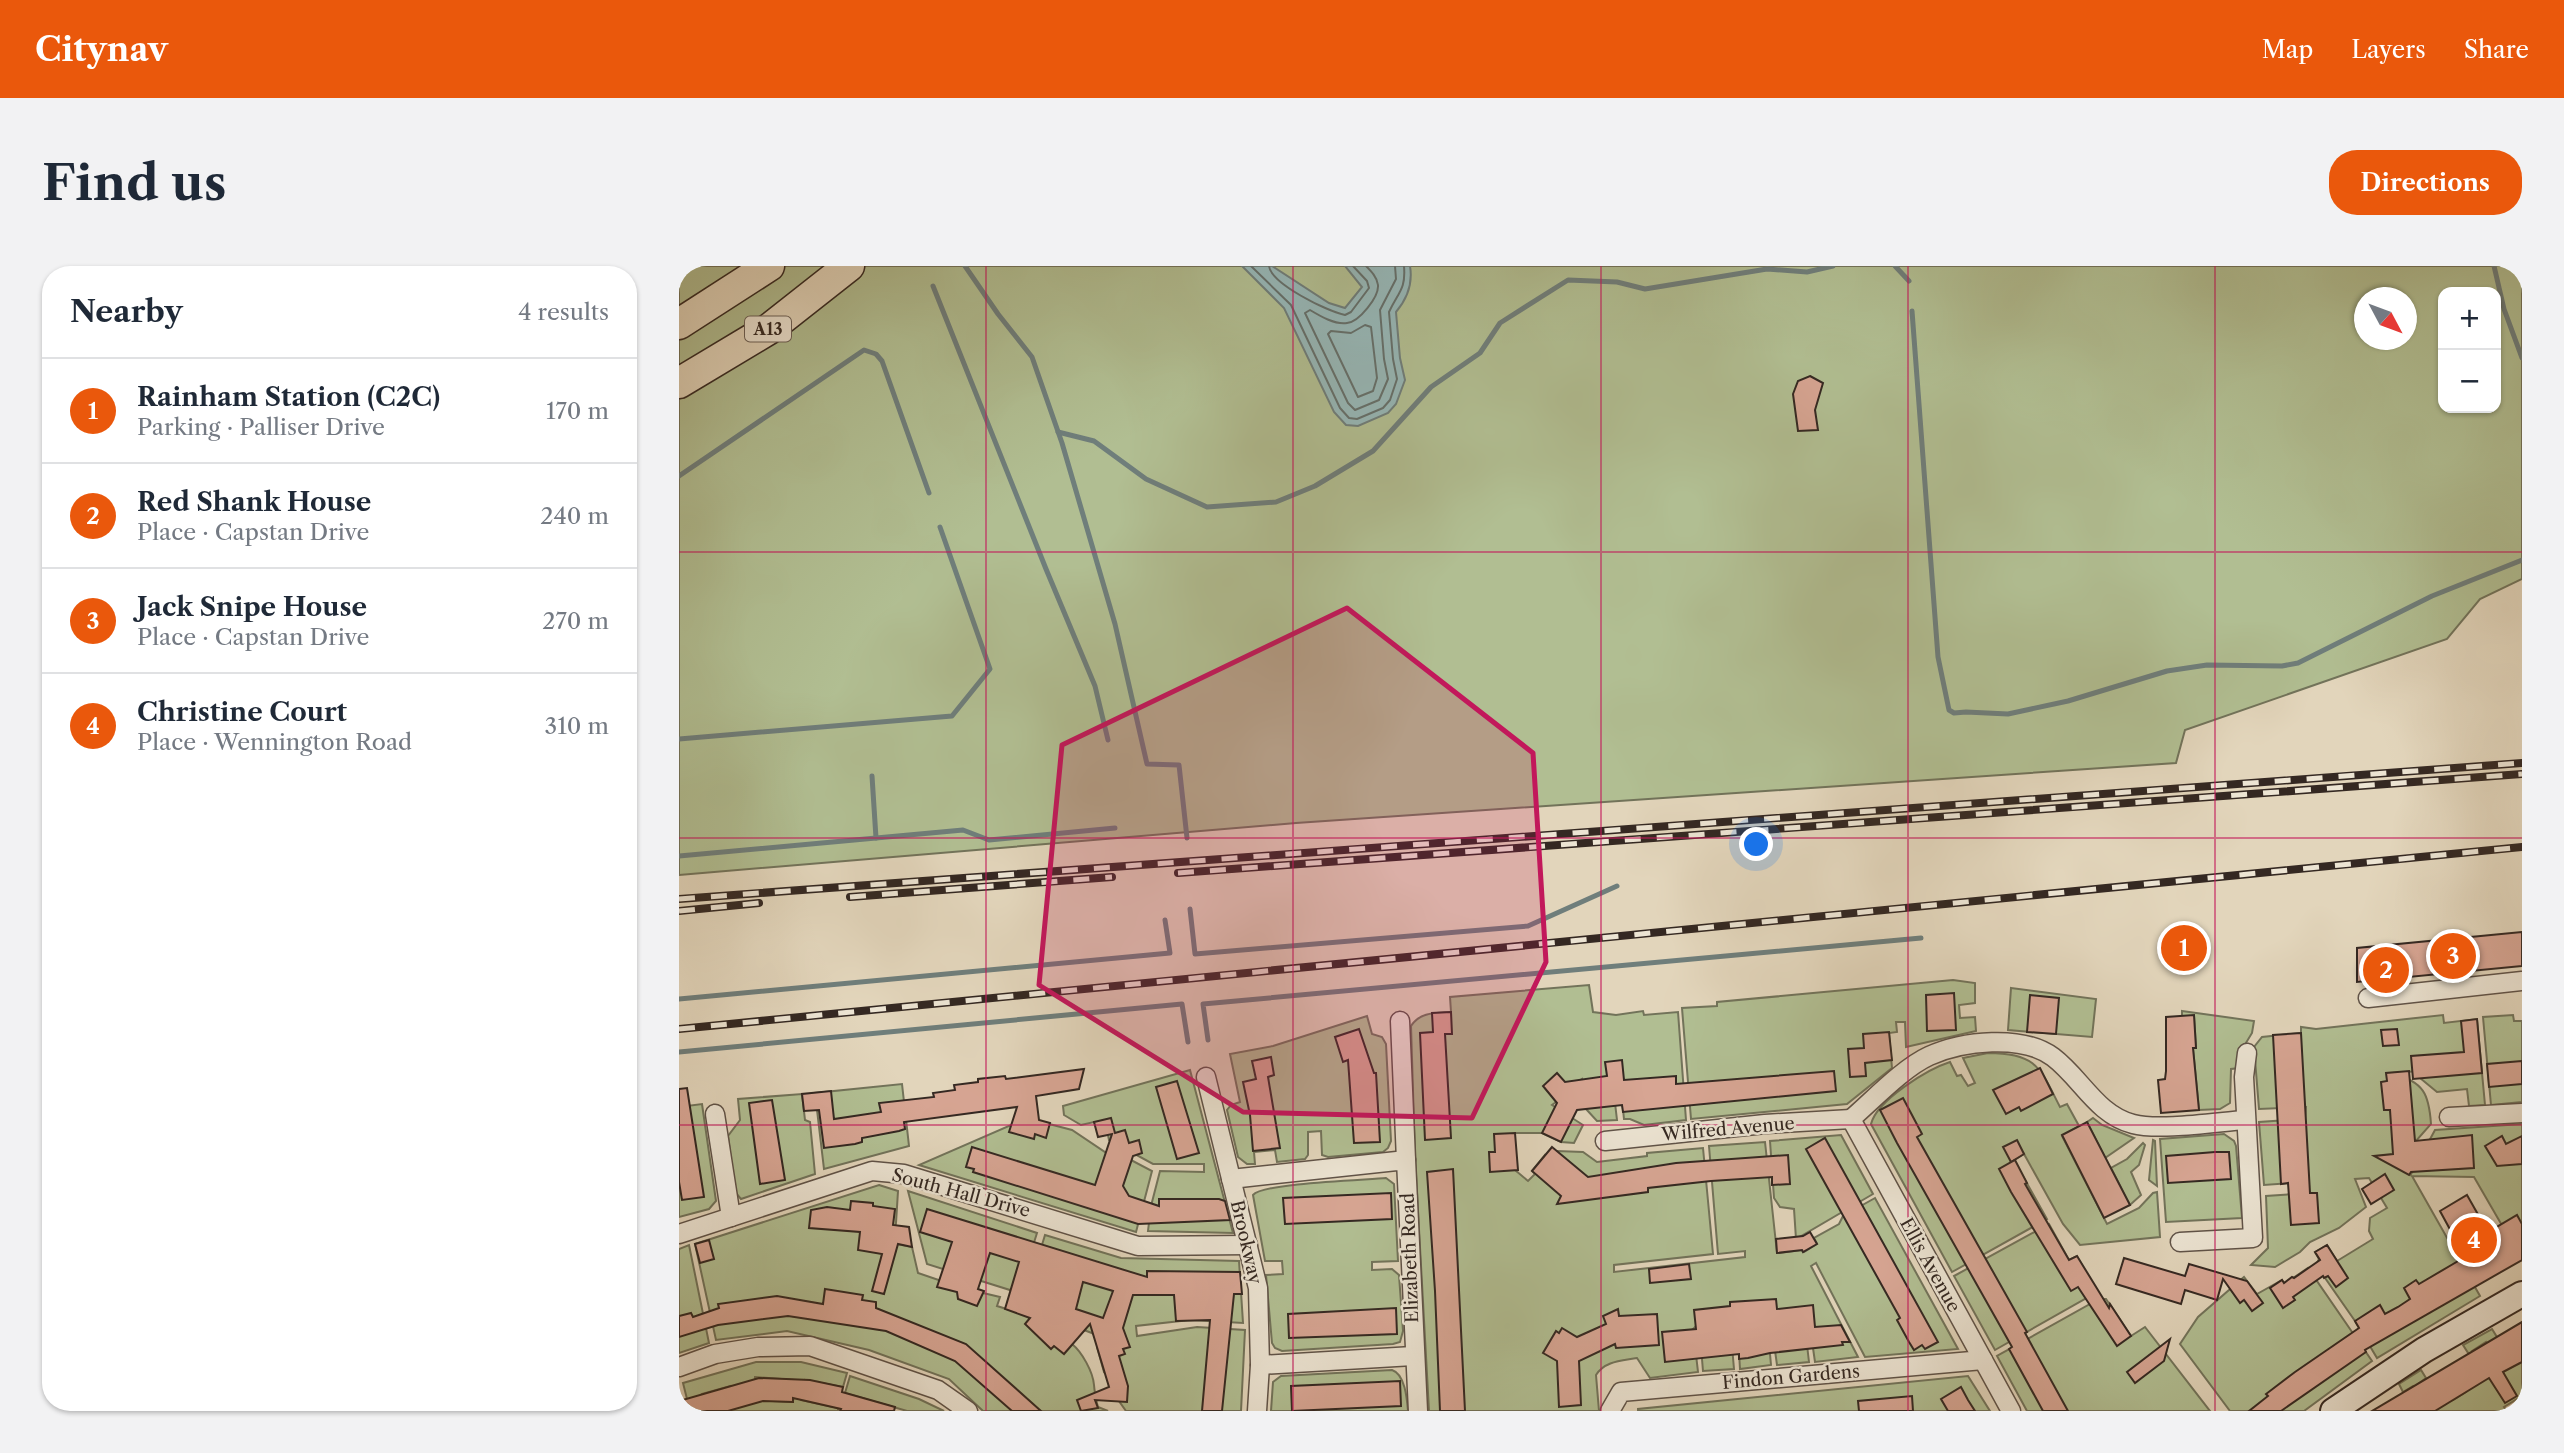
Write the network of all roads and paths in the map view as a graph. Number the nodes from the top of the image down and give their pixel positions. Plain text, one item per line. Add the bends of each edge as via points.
1 (769, 266) edge
2 (849, 266) edge
3 (679, 324) edge
4 (679, 383) edge
5 (2522, 981) edge
6 (2368, 998) dead end
7 (1400, 1021) dead end
8 (2248, 1053) dead end
9 (1206, 1077) dead end
10 (2522, 1113) edge
11 (715, 1114) dead end
12 (2449, 1117) dead end
13 (1851, 1119) junction
14 (2245, 1120) junction
15 (1605, 1141) dead end
16 (1406, 1160) junction
17 (1231, 1179) junction
18 (731, 1217) junction
19 (679, 1234) edge
20 (2180, 1242) dead end
21 (1248, 1245) junction
22 (2522, 1294) edge
23 (1413, 1356) junction
24 (1983, 1360) junction
25 (1260, 1365) junction
26 (679, 1367) edge
27 (968, 1411) edge
28 (1257, 1411) edge
29 (1417, 1411) edge
30 (1610, 1411) edge
31 (2011, 1411) edge
32 (2333, 1411) edge

1 - 3 highway
2 - 4 highway, A13 via 769,329
5 - 6 street
7 - 16 street, Elizabeth Road
8 - 14 street
9 - 17 street, Brookway
10 - 12 street
11 - 18 street
13 - 14 street via 1929,1056 1967,1044 2000,1042 2027,1045 2052,1056 2108,1113 2134,1124
13 - 15 street, Wilfred Avenue
13 - 24 street, Ellis Avenue
14 - 20 street via 2253,1238
16 - 17 street
16 - 23 street, Elizabeth Road
17 - 21 street, Brookway
18 - 19 street, South Hall Drive
18 - 21 street, South Hall Drive via 872,1171 904,1174 1138,1246
21 - 25 street, Brookway via 1258,1288
22 - 32 main road via 2424,1350
23 - 25 street
23 - 29 street, Elizabeth Road
24 - 30 street, Findon Gardens via 1621,1392
24 - 31 street, Ellis Avenue
25 - 28 street, Brookway
26 - 27 street via 715,1354 758,1347 810,1346 938,1390

